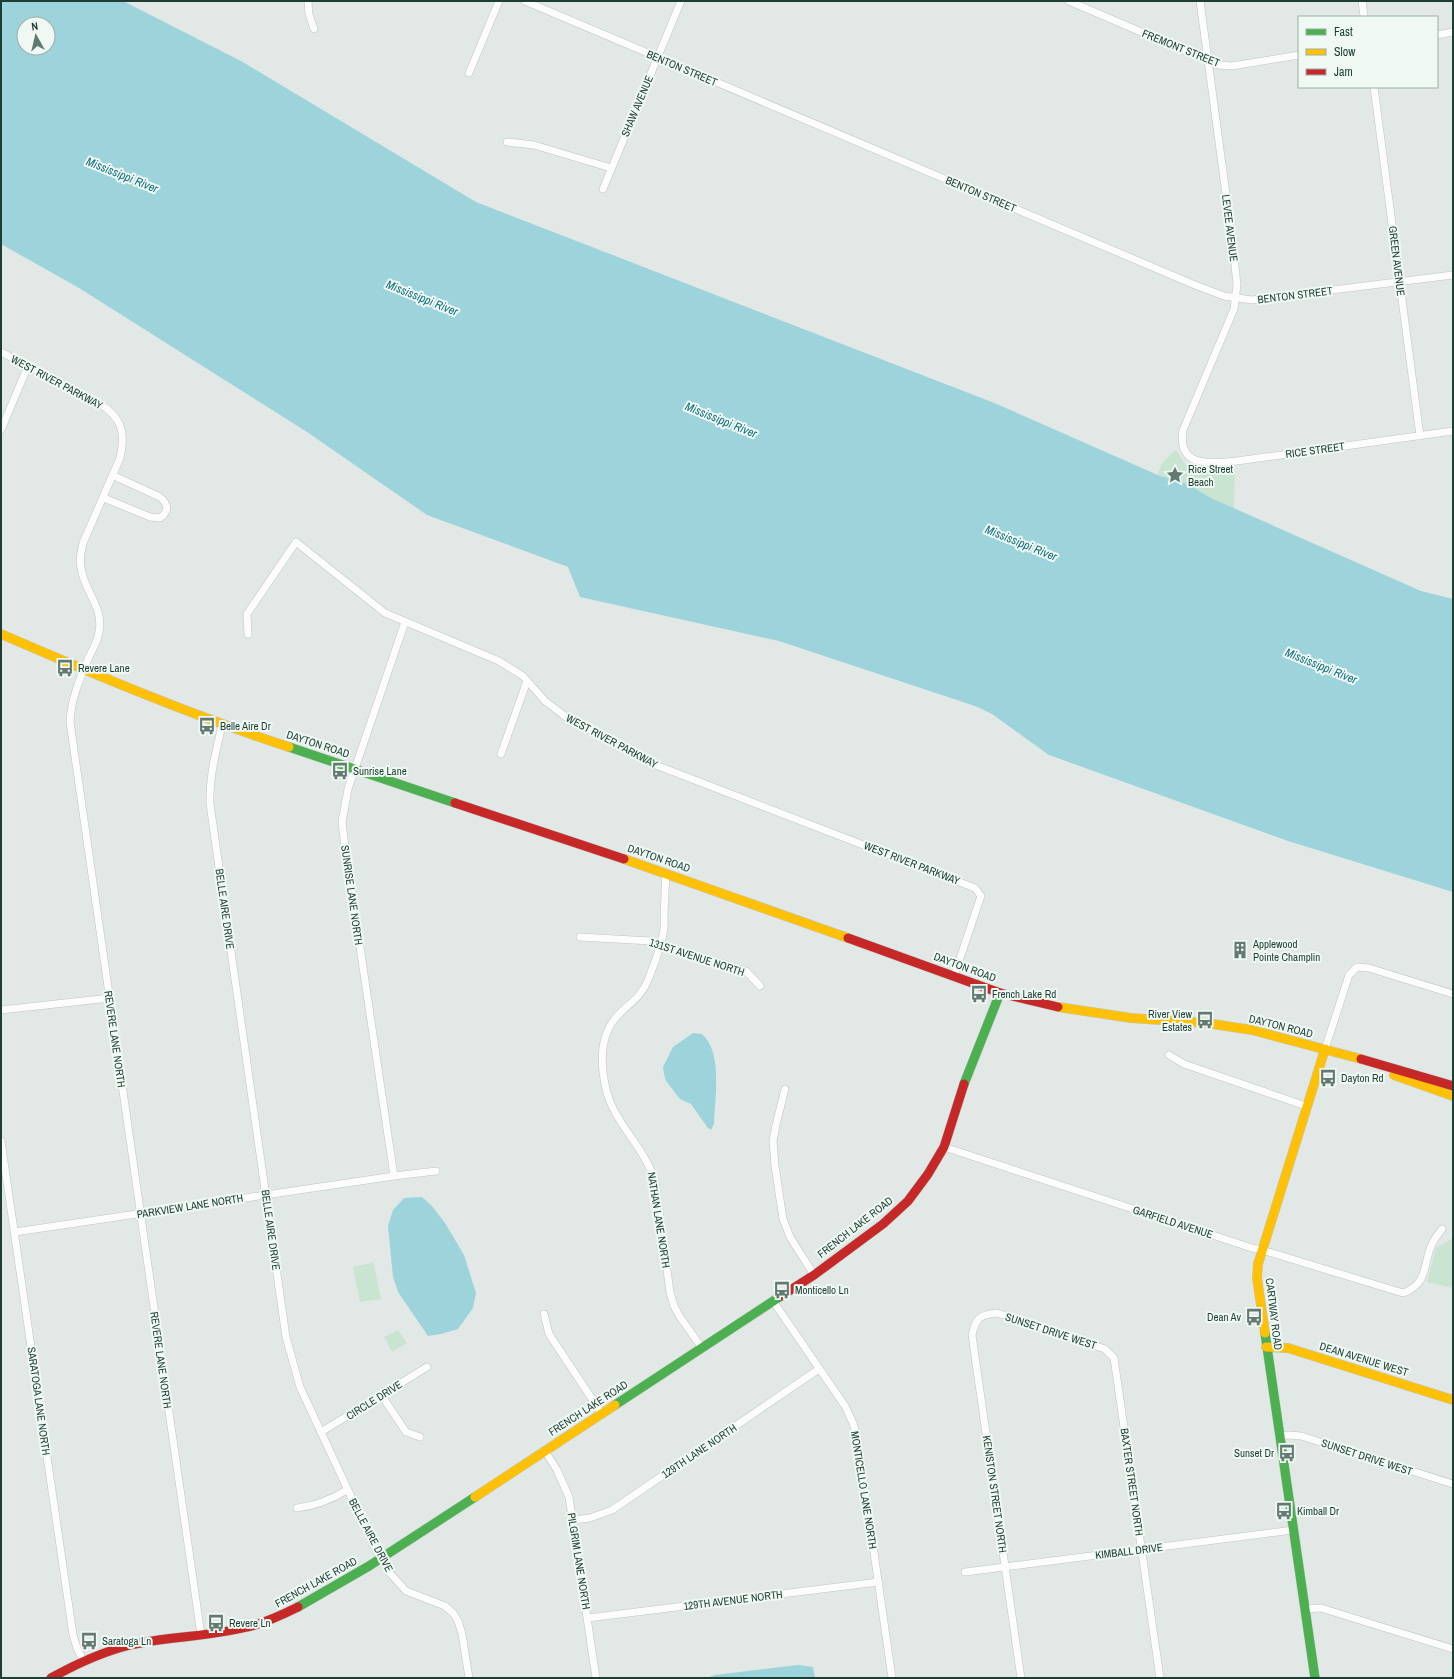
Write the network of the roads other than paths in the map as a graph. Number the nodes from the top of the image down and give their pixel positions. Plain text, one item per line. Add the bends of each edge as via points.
1 (308, 1) edge
2 (499, 1) edge
3 (525, 1) edge
4 (681, 1) edge
5 (1069, 1) edge
6 (1200, 1) edge
7 (1362, 1) edge
8 (1364, 16) edge
9 (314, 29) dead end
10 (1453, 32) edge
11 (1438, 35) edge
12 (1298, 55) edge
13 (658, 58) junction
14 (1208, 61) junction
15 (469, 73) dead end
16 (1374, 88) edge
17 (507, 142) dead end
18 (611, 168) junction
19 (603, 189) dead end
20 (1453, 275) edge
21 (1399, 283) junction
22 (1236, 299) junction
23 (1, 352) edge
24 (28, 366) junction
25 (1, 430) edge
26 (1453, 431) edge
27 (1420, 436) junction
28 (1184, 446) joint
29 (120, 458) joint
30 (114, 476) junction
31 (104, 498) junction
32 (404, 622) junction
33 (1, 634) edge
34 (248, 634) dead end
35 (84, 670) junction
36 (527, 681) junction
37 (222, 725) junction
38 (501, 754) dead end
39 (355, 769) junction
40 (666, 873) junction
41 (580, 937) dead end
42 (660, 943) junction
43 (954, 976) junction
44 (760, 986) dead end
45 (1000, 993) junction
46 (1453, 994) edge
47 (110, 998) junction
48 (1, 1010) edge
49 (1325, 1049) junction
50 (1169, 1055) dead end
51 (1453, 1086) edge
52 (786, 1089) dead end
53 (1453, 1096) edge
54 (1306, 1106) junction
55 (1, 1141) edge
56 (944, 1147) junction
57 (436, 1171) dead end
58 (394, 1176) junction
59 (266, 1194) junction
60 (140, 1214) junction
61 (1442, 1230) dead end
62 (15, 1232) junction
63 (1262, 1250) junction
64 (814, 1274) junction
65 (774, 1301) junction
66 (544, 1314) dead end
67 (985, 1314) joint
68 (1266, 1347) junction
69 (702, 1348) junction
70 (1114, 1358) joint
71 (427, 1367) dead end
72 (819, 1369) junction
73 (382, 1396) junction
74 (1453, 1400) edge
75 (602, 1414) junction
76 (321, 1432) junction
77 (1279, 1436) junction
78 (420, 1437) dead end
79 (545, 1450) junction
80 (1453, 1484) edge
81 (347, 1490) junction
82 (298, 1508) dead end
83 (573, 1520) junction
84 (1293, 1530) junction
85 (1142, 1550) junction
86 (381, 1559) junction
87 (1005, 1566) junction
88 (965, 1572) dead end
89 (878, 1582) junction
90 (1304, 1609) junction
91 (588, 1618) junction
92 (201, 1635) junction
93 (1453, 1649) edge
94 (83, 1660) junction
95 (51, 1678) edge
96 (469, 1678) edge
97 (596, 1678) edge
98 (892, 1678) edge
99 (1021, 1678) edge
100 (1160, 1678) edge
101 (1314, 1678) edge

1 - 9 street
2 - 15 street
3 - 13 street, BENTON STREET
4 - 13 street, SHAW AVENUE
5 - 14 street, FREMONT STREET
6 - 14 street, LEVEE AVENUE
7 - 8 street
10 - 11 street
12 - 14 street, FREMONT STREET via 1232,66
13 - 18 street, SHAW AVENUE
13 - 22 street, BENTON STREET via 1111,250
14 - 22 street, LEVEE AVENUE via 1233,246
16 - 21 street, GREEN AVENUE
17 - 18 street via 534,145
18 - 19 street, SHAW AVENUE
20 - 21 street, BENTON STREET
21 - 22 street, BENTON STREET via 1252,300
21 - 27 street, GREEN AVENUE
22 - 28 street, LEVEE AVENUE via 1224,335 1183,430
23 - 24 street, WEST RIVER PARKWAY
24 - 25 street
24 - 29 street, WEST RIVER PARKWAY via 110,411 123,433
26 - 27 street, RICE STREET
27 - 28 street, RICE STREET via 1206,464 1197,462 1189,456
29 - 30 street, REVERE LANE NORTH
30 - 31 street, REVERE LANE NORTH
30 - 31 street via 160,497 167,507 166,513 160,518 150,517
31 - 35 street, REVERE LANE NORTH via 80,555 83,579 98,607 100,618 100,632
32 - 34 street, WEST RIVER PARKWAY via 371,603 296,542 247,614
32 - 36 street, WEST RIVER PARKWAY via 500,661
32 - 39 street, SUNRISE LANE NORTH
33 - 35 street, DAYTON ROAD
35 - 37 street, DAYTON ROAD
35 - 47 street, REVERE LANE NORTH via 75,692 70,722
36 - 38 street
36 - 43 street, WEST RIVER PARKWAY via 545,701 566,717 648,762 975,888 981,896
37 - 39 street, DAYTON ROAD
37 - 59 street, BELLE AIRE DRIVE via 209,787 210,804
39 - 40 street, DAYTON ROAD
39 - 58 street, SUNRISE LANE NORTH via 344,807 344,839
40 - 42 street, NATHAN LANE NORTH via 664,933
40 - 43 street, DAYTON ROAD
41 - 42 street, 131ST AVENUE NORTH via 638,939
42 - 44 street, 131ST AVENUE NORTH via 746,972
42 - 69 street, NATHAN LANE NORTH via 643,991 618,1015 604,1038 602,1064 609,1100 652,1170 674,1306
43 - 45 street, DAYTON ROAD
45 - 49 street, DAYTON ROAD via 1090,1013 1206,1023 1252,1030
45 - 56 street, FRENCH LAKE ROAD via 967,1076
46 - 49 street, CARTWAY ROAD via 1369,968 1357,967 1348,975
47 - 48 street
47 - 60 street, REVERE LANE NORTH
49 - 51 street, DAYTON ROAD
49 - 53 street, DAYTON ROAD
49 - 54 street, CARTWAY ROAD
50 - 54 street via 1184,1064
52 - 64 street via 773,1141 783,1219 790,1237
54 - 63 street, CARTWAY ROAD
55 - 62 street, SARATOGA LANE NORTH
56 - 63 street, GARFIELD AVENUE
56 - 64 street, FRENCH LAKE ROAD via 908,1201 883,1224
57 - 58 street, PARKVIEW LANE NORTH
58 - 59 street, PARKVIEW LANE NORTH
59 - 60 street, PARKVIEW LANE NORTH
59 - 76 street, BELLE AIRE DRIVE via 286,1337 300,1387
60 - 62 street, PARKVIEW LANE NORTH
60 - 92 street, REVERE LANE NORTH
61 - 63 street, GARFIELD AVENUE via 1433,1242 1421,1279 1414,1289 1403,1293
62 - 94 street, SARATOGA LANE NORTH via 73,1635
63 - 68 street, CARTWAY ROAD via 1257,1278
64 - 65 street, FRENCH LAKE ROAD
65 - 69 street, FRENCH LAKE ROAD
65 - 72 street, MONTICELLO LANE NORTH
66 - 75 street via 549,1334
67 - 70 street, SUNSET DRIVE WEST via 997,1313 1105,1349
67 - 87 street, KENISTON STREET NORTH via 976,1321 972,1336
68 - 74 street, DEAN AVENUE WEST via 1288,1348
68 - 77 street, CARTWAY ROAD
69 - 75 street, FRENCH LAKE ROAD
70 - 85 street, BAXTER STREET NORTH
71 - 73 street, CIRCLE DRIVE
72 - 83 street, 129TH LANE NORTH via 612,1510 590,1518
72 - 89 street, MONTICELLO LANE NORTH via 845,1406 858,1441
73 - 76 street, CIRCLE DRIVE
73 - 78 street via 406,1432
75 - 79 street, FRENCH LAKE ROAD
76 - 81 street, BELLE AIRE DRIVE
77 - 80 street, SUNSET DRIVE WEST via 1301,1436
77 - 84 street, CARTWAY ROAD
79 - 83 street, PILGRIM LANE NORTH via 565,1486
79 - 86 street, FRENCH LAKE ROAD
81 - 82 street via 309,1507
81 - 86 street, BELLE AIRE DRIVE
83 - 91 street, PILGRIM LANE NORTH
84 - 85 street, KIMBALL DRIVE
84 - 90 street, CARTWAY ROAD
85 - 87 street, KIMBALL DRIVE
85 - 100 street, BAXTER STREET NORTH
86 - 92 street, FRENCH LAKE ROAD via 279,1616 249,1627
86 - 96 street, BELLE AIRE DRIVE via 397,1583 406,1591 445,1606 453,1613 461,1627
87 - 88 street, KIMBALL DRIVE
87 - 99 street, KENISTON STREET NORTH
89 - 91 street, 129TH AVENUE NORTH
89 - 98 street, MONTICELLO LANE NORTH
90 - 93 street via 1321,1608
90 - 101 street, CARTWAY ROAD
91 - 97 street, PILGRIM LANE NORTH
92 - 94 street, FRENCH LAKE ROAD via 134,1644
94 - 95 street, FRENCH LAKE ROAD

